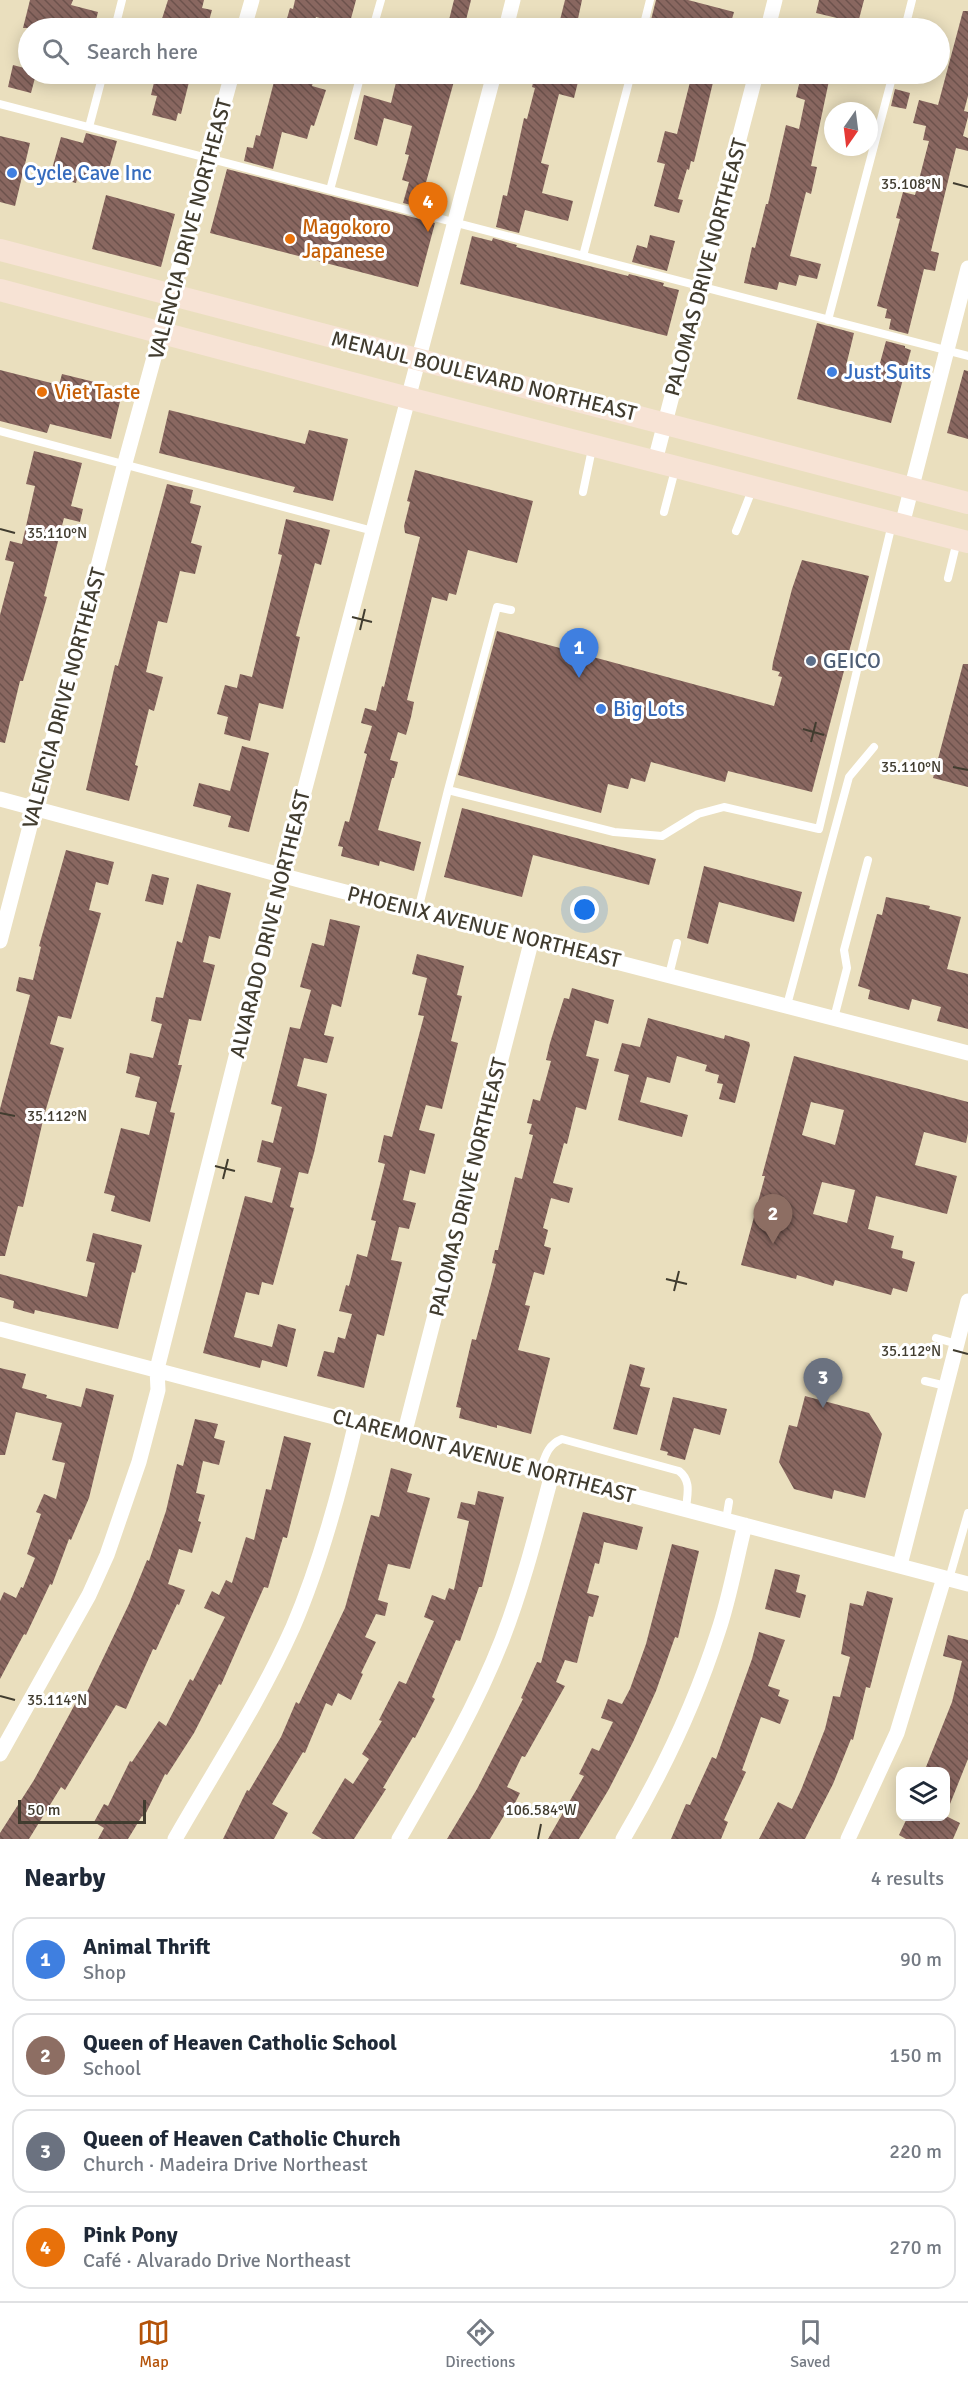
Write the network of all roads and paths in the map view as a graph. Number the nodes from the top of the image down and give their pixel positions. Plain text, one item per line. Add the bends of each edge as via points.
1 (122, 0) edge
2 (252, 0) edge
3 (381, 0) edge
4 (513, 0) edge
5 (650, 0) edge
6 (775, 0) edge
7 (912, 0) edge
8 (118, 18) edge
9 (247, 18) edge
10 (376, 18) edge
11 (508, 18) edge
12 (646, 18) edge
13 (770, 18) edge
14 (908, 18) edge
15 (100, 84) edge
16 (229, 84) edge
17 (358, 84) edge
18 (491, 84) edge
19 (628, 84) edge
20 (753, 84) edge
21 (890, 84) edge
22 (0, 104) edge
23 (89, 127) junction
24 (210, 158) junction
25 (330, 190) junction
26 (455, 223) junction
27 (0, 250) edge
28 (583, 256) junction
29 (968, 268) edge
30 (701, 287) junction
31 (0, 290) edge
32 (172, 294) junction
33 (828, 320) junction
34 (161, 332) junction
35 (946, 350) junction
36 (968, 356) edge
37 (418, 360) junction
38 (408, 398) junction
39 (665, 423) junction
40 (0, 431) edge
41 (593, 445) junction
42 (665, 463) junction
43 (125, 464) junction
44 (753, 486) junction
45 (912, 489) junction
46 (583, 492) dead end
47 (968, 503) edge
48 (664, 512) dead end
49 (898, 524) junction
50 (373, 531) junction
51 (736, 531) dead end
52 (963, 541) edge
53 (948, 578) dead end
54 (511, 610) dead end
55 (874, 747) dead end
56 (448, 790) junction
57 (0, 799) edge
58 (35, 808) junction
59 (868, 860) dead end
60 (282, 875) junction
61 (418, 910) junction
62 (532, 939) junction
63 (0, 941) edge
64 (677, 943) dead end
65 (669, 975) junction
66 (787, 1005) junction
67 (834, 1018) junction
68 (968, 1053) edge
69 (968, 1301) edge
70 (0, 1329) edge
71 (936, 1338) dead end
72 (957, 1344) junction
73 (157, 1369) junction
74 (925, 1380) dead end
75 (946, 1386) junction
76 (356, 1422) junction
77 (404, 1435) junction
78 (546, 1472) junction
79 (729, 1502) dead end
80 (686, 1509) junction
81 (968, 1513) edge
82 (726, 1520) junction
83 (745, 1525) junction
84 (900, 1565) junction
85 (946, 1578) junction
86 (968, 1584) edge
87 (0, 1754) edge
88 (175, 1839) edge
89 (399, 1839) edge
90 (623, 1839) edge
91 (848, 1839) edge

1 - 8 lane
2 - 9 street
3 - 10 lane
4 - 11 street
5 - 12 lane
6 - 13 street
7 - 14 lane
15 - 23 lane
16 - 24 street, VALENCIA DRIVE NORTHEAST
17 - 25 lane
18 - 26 street, ALVARADO DRIVE NORTHEAST
19 - 28 lane
20 - 30 street, PALOMAS DRIVE NORTHEAST
21 - 33 lane
22 - 23 lane
23 - 24 lane
24 - 25 lane
24 - 32 street, VALENCIA DRIVE NORTHEAST
25 - 26 lane
26 - 28 lane
26 - 37 street, ALVARADO DRIVE NORTHEAST
27 - 32 main road, MENAUL BOULEVARD NORTHEAST
28 - 30 lane
29 - 35 street
30 - 33 lane
30 - 39 street, PALOMAS DRIVE NORTHEAST
31 - 34 main road, MENAUL BOULEVARD NORTHEAST
32 - 34 street, VALENCIA DRIVE NORTHEAST
32 - 37 main road, MENAUL BOULEVARD NORTHEAST
33 - 35 lane
34 - 38 main road, MENAUL BOULEVARD NORTHEAST
34 - 43 street, VALENCIA DRIVE NORTHEAST
35 - 36 lane
35 - 45 street
37 - 38 street, ALVARADO DRIVE NORTHEAST
37 - 39 main road, MENAUL BOULEVARD NORTHEAST
38 - 41 main road, MENAUL BOULEVARD NORTHEAST
38 - 50 street, ALVARADO DRIVE NORTHEAST
39 - 42 street, PALOMAS DRIVE NORTHEAST
39 - 45 main road, MENAUL BOULEVARD NORTHEAST
40 - 43 lane
41 - 42 main road, MENAUL BOULEVARD NORTHEAST
41 - 46 lane
42 - 44 main road, MENAUL BOULEVARD NORTHEAST
42 - 48 lane
43 - 50 lane
43 - 58 street, VALENCIA DRIVE NORTHEAST
44 - 49 main road, MENAUL BOULEVARD NORTHEAST
44 - 51 lane
45 - 47 main road, MENAUL BOULEVARD NORTHEAST
45 - 49 street
49 - 52 main road, MENAUL BOULEVARD NORTHEAST
49 - 56 lane via 819,829 724,807 698,814 662,836 614,832
50 - 60 street, ALVARADO DRIVE NORTHEAST
52 - 53 lane
54 - 56 lane via 497,607
55 - 66 lane via 849,777
56 - 61 lane
57 - 58 street, PHOENIX AVENUE NORTHEAST
58 - 60 street, PHOENIX AVENUE NORTHEAST
58 - 63 street, VALENCIA DRIVE NORTHEAST
59 - 67 lane via 844,950 847,968
60 - 61 street, PHOENIX AVENUE NORTHEAST
60 - 73 street, ALVARADO DRIVE NORTHEAST
61 - 62 street, PHOENIX AVENUE NORTHEAST
62 - 65 street, PHOENIX AVENUE NORTHEAST
62 - 77 street, PALOMAS DRIVE NORTHEAST
64 - 65 lane
65 - 66 street, PHOENIX AVENUE NORTHEAST
66 - 67 street, PHOENIX AVENUE NORTHEAST
67 - 68 street, PHOENIX AVENUE NORTHEAST
69 - 72 street
70 - 73 street, CLAREMONT AVENUE NORTHEAST
71 - 72 lane
72 - 75 street
73 - 76 street, CLAREMONT AVENUE NORTHEAST
73 - 87 street, ALVARADO DRIVE NORTHEAST via 158,1390 139,1462 107,1555 89,1595
74 - 75 lane
75 - 84 street
76 - 77 street, CLAREMONT AVENUE NORTHEAST
76 - 88 street via 323,1545 293,1626 275,1665
77 - 78 street, CLAREMONT AVENUE NORTHEAST
78 - 80 street, CLAREMONT AVENUE NORTHEAST
78 - 80 lane via 548,1449 562,1440 679,1471 688,1482
78 - 89 street via 532,1553 502,1641 463,1725
79 - 82 lane
80 - 82 street, CLAREMONT AVENUE NORTHEAST
81 - 85 lane
82 - 83 street, CLAREMONT AVENUE NORTHEAST
83 - 84 street, CLAREMONT AVENUE NORTHEAST
83 - 90 street via 719,1629 697,1692 655,1784
84 - 85 street, CLAREMONT AVENUE NORTHEAST
85 - 86 street, CLAREMONT AVENUE NORTHEAST
85 - 91 street via 897,1733

